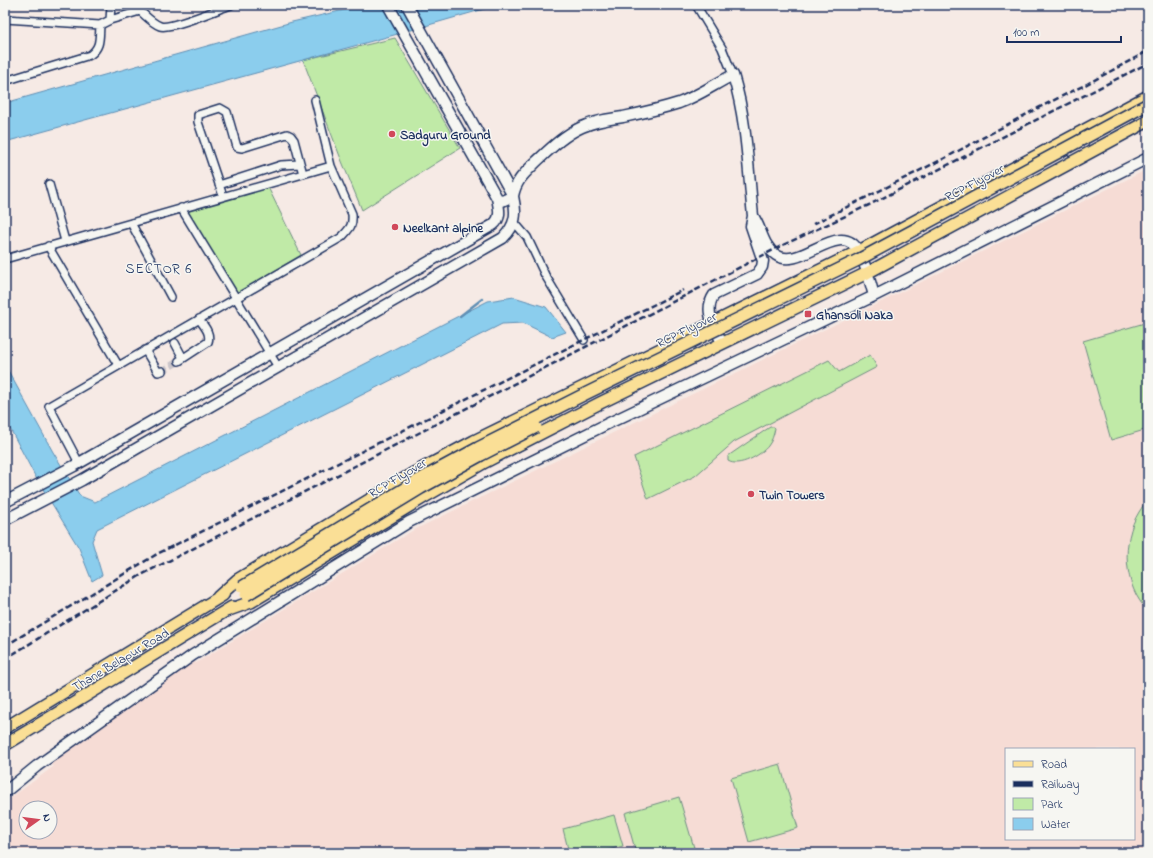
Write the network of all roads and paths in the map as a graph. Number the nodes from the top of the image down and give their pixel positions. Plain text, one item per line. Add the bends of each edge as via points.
1 (111, 5) edge
2 (231, 5) edge
3 (388, 5) edge
4 (407, 5) edge
5 (696, 5) edge
6 (140, 8) edge
7 (5, 19) edge
8 (110, 20) junction
9 (100, 25) junction
10 (733, 75) junction
11 (5, 81) edge
12 (1148, 96) edge
13 (315, 100) dead end
14 (1148, 104) edge
15 (1148, 113) edge
16 (1148, 121) edge
17 (1148, 158) edge
18 (300, 164) junction
19 (331, 166) junction
20 (303, 174) junction
21 (49, 184) dead end
22 (219, 185) junction
23 (223, 196) junction
24 (513, 196) junction
25 (498, 203) junction
26 (181, 208) junction
27 (753, 216) junction
28 (132, 222) junction
29 (514, 222) junction
30 (65, 241) junction
31 (48, 246) junction
32 (859, 251) junction
33 (5, 259) edge
34 (867, 273) junction
35 (874, 296) junction
36 (171, 297) dead end
37 (236, 298) junction
38 (199, 319) junction
39 (713, 323) junction
40 (584, 340) dead end
41 (175, 343) dead end
42 (722, 343) junction
43 (145, 350) junction
44 (270, 353) junction
45 (118, 365) junction
46 (278, 367) junction
47 (162, 370) dead end
48 (77, 464) junction
49 (5, 502) edge
50 (5, 520) edge
51 (244, 591) junction
52 (218, 597) junction
53 (226, 611) junction
54 (5, 728) edge
55 (5, 745) edge
56 (5, 792) edge

1 - 8 street
2 - 6 street via 173,26 161,27 150,20
3 - 25 street
4 - 24 street
5 - 10 street via 722,48
6 - 8 street
7 - 9 street
8 - 9 street
9 - 11 street via 99,46 90,55
10 - 24 street via 699,94 660,109 581,127 564,137 517,181
10 - 27 street via 740,97
12 - 32 main road
13 - 19 street
14 - 51 main road, RCP Flyover, bridge via 858,260 478,448 417,481
15 - 51 main road, RCP Flyover, bridge via 861,267 481,455
16 - 34 main road
17 - 35 street
18 - 20 street
18 - 22 street via 281,165
18 - 22 street via 294,140 287,134 237,148 227,112 220,108 198,115 198,122
19 - 20 street
19 - 37 street via 352,214 350,228 342,237
20 - 23 street
21 - 30 street
22 - 23 street
23 - 26 street
24 - 25 street
24 - 29 street
25 - 44 street via 498,218 493,225
26 - 28 street
26 - 37 street
27 - 32 street via 762,239 769,249 781,258 790,259 839,240 848,241
27 - 39 street via 751,226 763,261 762,267 757,274 714,295 709,309
28 - 30 street
28 - 36 street
29 - 40 street via 527,237 545,274
29 - 46 street via 503,238
30 - 31 street
31 - 33 street
31 - 45 street
32 - 34 street
32 - 39 main road
34 - 35 street
34 - 42 main road
35 - 56 street via 409,522 190,657 37,766
37 - 38 street
37 - 44 street
38 - 41 street via 208,333 208,342 181,359
38 - 43 street
39 - 42 street
39 - 52 main road via 412,474 237,580
42 - 53 main road via 485,462 251,602
43 - 45 street
43 - 47 street via 158,372
44 - 46 street
44 - 48 street
45 - 48 street via 49,406
46 - 50 street via 82,480
48 - 49 street
51 - 52 main road, Thane Belapur Road
51 - 53 main road, Thane Belapur Road
52 - 54 main road, Thane Belapur Road
53 - 55 main road, Thane Belapur Road

